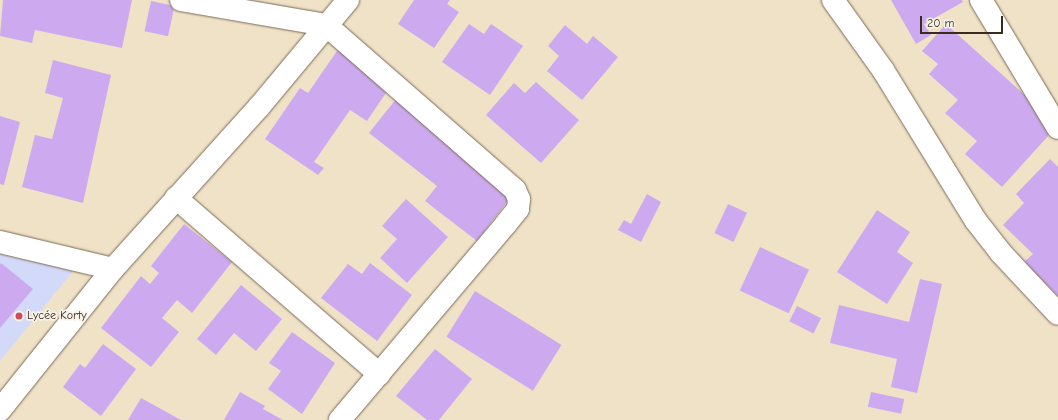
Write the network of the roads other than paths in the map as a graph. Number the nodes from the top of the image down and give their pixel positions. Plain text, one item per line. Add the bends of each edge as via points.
1 (181, 0) edge
2 (348, 0) edge
3 (833, 0) edge
4 (981, 0) edge
5 (326, 25) junction
6 (1058, 128) edge
7 (176, 198) junction
8 (0, 242) edge
9 (113, 269) junction
10 (1058, 314) edge
11 (379, 374) junction
12 (0, 410) edge
13 (340, 420) edge

1 - 5 street
2 - 5 street
3 - 10 street via 883,70 976,221 1001,254
4 - 6 street
5 - 7 street
5 - 11 street via 515,190 519,199 518,209 506,224
7 - 9 street
7 - 11 street
8 - 9 street
9 - 12 street
11 - 13 street

